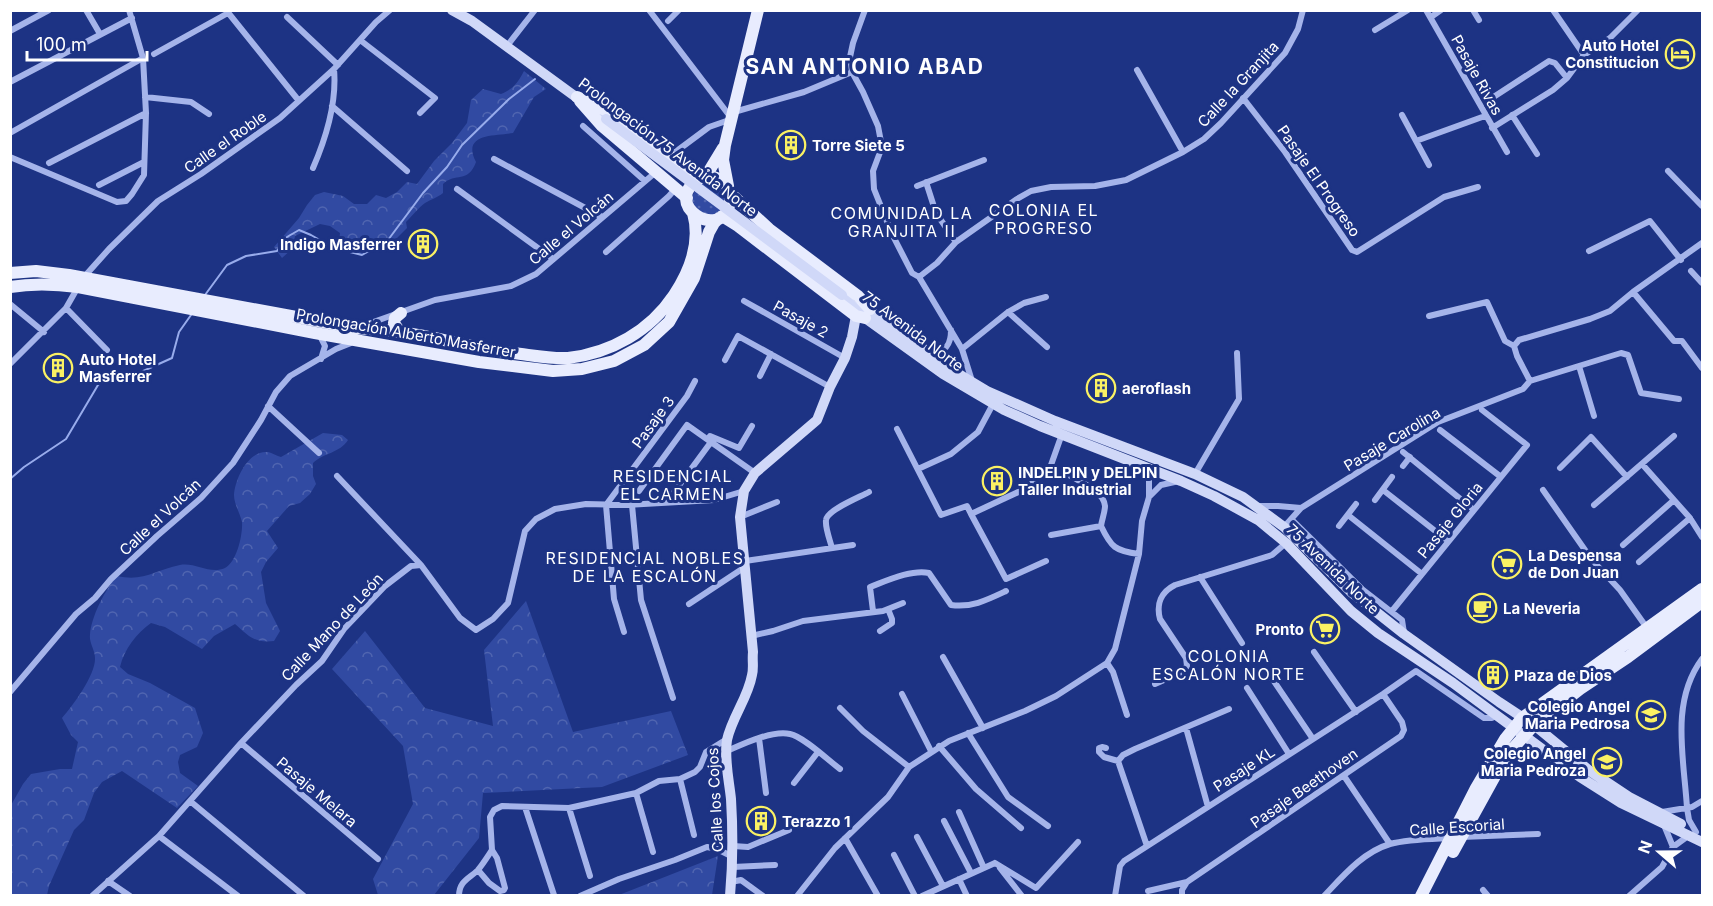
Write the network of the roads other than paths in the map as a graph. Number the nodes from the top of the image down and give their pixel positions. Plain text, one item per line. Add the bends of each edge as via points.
1 (49, 10) edge
2 (86, 10) edge
3 (129, 10) edge
4 (390, 10) edge
5 (452, 10) edge
6 (462, 10) edge
7 (535, 10) edge
8 (649, 10) edge
9 (679, 10) edge
10 (758, 10) edge
11 (865, 10) edge
12 (1303, 10) edge
13 (1407, 10) edge
14 (1426, 10) edge
15 (1441, 10) edge
16 (1473, 10) edge
17 (1553, 10) edge
18 (1638, 10) edge
19 (227, 12) edge
20 (378, 12) edge
21 (288, 17) dead end
22 (1431, 17) junction
23 (132, 18) junction
24 (1479, 20) dead end
25 (376, 21) junction
26 (472, 21) junction
27 (668, 21) dead end
28 (1375, 30) dead end
29 (10, 31) edge
30 (100, 34) junction
31 (360, 40) junction
32 (507, 46) junction
33 (154, 54) dead end
34 (1584, 55) junction
35 (143, 58) junction
36 (336, 67) junction
37 (1137, 70) dead end
38 (852, 72) junction
39 (1567, 78) junction
40 (10, 82) edge
41 (145, 97) junction
42 (577, 98) junction
43 (1243, 98) junction
44 (1492, 98) dead end
45 (299, 101) junction
46 (332, 106) junction
47 (146, 113) junction
48 (420, 113) dead end
49 (209, 114) dead end
50 (733, 115) junction
51 (1402, 115) dead end
52 (1512, 115) junction
53 (1485, 116) junction
54 (583, 126) dead end
55 (1492, 128) junction
56 (10, 133) edge
57 (1416, 141) junction
58 (725, 145) junction
59 (1183, 152) junction
60 (1507, 152) dead end
61 (1537, 154) dead end
62 (670, 156) junction
63 (10, 157) edge
64 (494, 159) dead end
65 (984, 160) dead end
66 (144, 162) junction
67 (49, 163) dead end
68 (1429, 165) dead end
69 (313, 168) dead end
70 (407, 171) dead end
71 (1668, 171) dead end
72 (656, 172) junction
73 (703, 177) junction
74 (645, 181) junction
75 (926, 182) junction
76 (99, 185) dead end
77 (917, 186) dead end
78 (1478, 187) dead end
79 (676, 188) junction
80 (457, 189) dead end
81 (729, 190) junction
82 (687, 198) junction
83 (1702, 206) edge
84 (693, 213) junction
85 (602, 217) junction
86 (721, 217) junction
87 (956, 242) junction
88 (1702, 243) edge
89 (1588, 251) dead end
90 (606, 252) dead end
91 (553, 259) junction
92 (1681, 260) junction
93 (1691, 271) dead end
94 (10, 273) edge
95 (919, 277) junction
96 (81, 282) junction
97 (1702, 283) edge
98 (10, 287) edge
99 (1633, 292) junction
100 (844, 297) joint
101 (1046, 297) dead end
102 (744, 301) dead end
103 (10, 304) edge
104 (66, 309) junction
105 (1008, 312) junction
106 (401, 313) junction
107 (864, 314) junction
108 (1429, 316) dead end
109 (951, 329) junction
110 (44, 332) junction
111 (400, 332) junction
112 (317, 333) junction
113 (358, 334) junction
114 (1514, 346) junction
115 (1047, 347) dead end
116 (962, 349) junction
117 (107, 351) dead end
118 (931, 353) junction
119 (1237, 353) dead end
120 (771, 354) junction
121 (845, 358) junction
122 (321, 359) junction
123 (725, 360) dead end
124 (10, 364) edge
125 (1579, 366) junction
126 (1702, 368) edge
127 (760, 376) dead end
128 (695, 381) dead end
129 (1530, 381) junction
130 (972, 382) junction
131 (830, 387) junction
132 (1679, 399) dead end
133 (993, 404) junction
134 (268, 406) junction
135 (1482, 410) dead end
136 (1594, 416) dead end
137 (752, 426) dead end
138 (897, 429) dead end
139 (1440, 430) dead end
140 (1062, 434) junction
141 (1674, 436) dead end
142 (710, 439) junction
143 (1403, 452) dead end
144 (319, 453) dead end
145 (1410, 457) junction
146 (1642, 464) junction
147 (1403, 466) dead end
148 (1145, 467) junction
149 (1560, 468) dead end
150 (918, 469) junction
151 (755, 472) junction
152 (1195, 474) junction
153 (1069, 475) dead end
154 (337, 476) dead end
155 (1392, 477) dead end
156 (1501, 477) junction
157 (1626, 477) junction
158 (1180, 481) junction
159 (1383, 490) junction
160 (1544, 490) dead end
161 (639, 491) dead end
162 (744, 491) junction
163 (869, 492) dead end
164 (672, 495) dead end
165 (1149, 497) junction
166 (1375, 500) dead end
167 (1674, 500) junction
168 (777, 502) dead end
169 (1356, 504) dead end
170 (606, 505) junction
171 (632, 505) junction
172 (1594, 505) dead end
173 (1258, 506) junction
174 (1301, 508) junction
175 (1474, 510) junction
176 (971, 514) junction
177 (1348, 515) junction
178 (740, 517) junction
179 (1690, 518) junction
180 (1288, 523) junction
181 (1101, 526) junction
182 (1339, 526) dead end
183 (1051, 535) dead end
184 (1702, 537) edge
185 (1448, 542) junction
186 (1286, 543) junction
187 (853, 545) dead end
188 (1623, 545) dead end
189 (832, 548) junction
190 (1139, 554) junction
191 (1046, 561) dead end
192 (1639, 562) dead end
193 (745, 564) junction
194 (421, 565) junction
195 (1422, 574) junction
196 (1200, 577) junction
197 (1702, 589) edge
198 (1006, 591) dead end
199 (1702, 602) edge
200 (903, 603) dead end
201 (689, 604) dead end
202 (888, 609) junction
203 (873, 611) junction
204 (1392, 611) junction
205 (1647, 628) junction
206 (880, 631) dead end
207 (624, 632) dead end
208 (1404, 634) junction
209 (751, 636) junction
210 (1242, 643) dead end
211 (1314, 652) dead end
212 (943, 657) dead end
213 (1702, 659) edge
214 (1107, 663) junction
215 (1271, 677) dead end
216 (1155, 684) dead end
217 (1247, 688) dead end
218 (10, 692) edge
219 (902, 694) dead end
220 (1383, 694) junction
221 (673, 698) dead end
222 (840, 708) dead end
223 (1229, 709) dead end
224 (1356, 712) junction
225 (1127, 715) dead end
226 (1497, 715) junction
227 (1522, 718) junction
228 (1534, 725) junction
229 (983, 728) junction
230 (1186, 728) junction
231 (1519, 732) junction
232 (968, 733) junction
233 (759, 738) junction
234 (727, 739) junction
235 (1313, 739) junction
236 (241, 743) junction
237 (939, 746) junction
238 (1106, 748) dead end
239 (727, 751) junction
240 (932, 751) junction
241 (818, 752) junction
242 (1290, 754) junction
243 (1118, 761) junction
244 (909, 767) junction
245 (840, 769) dead end
246 (1344, 776) junction
247 (680, 779) junction
248 (795, 783) dead end
249 (636, 793) junction
250 (766, 794) dead end
251 (190, 801) junction
252 (1702, 801) edge
253 (525, 807) junction
254 (1208, 807) junction
255 (569, 808) junction
256 (1687, 808) junction
257 (959, 812) dead end
258 (1659, 813) junction
259 (944, 821) dead end
260 (1664, 824) junction
261 (1048, 826) dead end
262 (1021, 828) dead end
263 (789, 830) dead end
264 (1538, 834) dead end
265 (1696, 834) edge
266 (694, 835) dead end
267 (159, 836) junction
268 (917, 837) dead end
269 (846, 838) junction
270 (1456, 838) junction
271 (1078, 842) dead end
272 (1702, 842) edge
273 (1390, 844) junction
274 (733, 846) junction
275 (1147, 846) junction
276 (1672, 848) junction
277 (492, 850) junction
278 (653, 852) dead end
279 (894, 855) dead end
280 (378, 859) dead end
281 (733, 862) junction
282 (995, 863) junction
283 (775, 865) dead end
284 (984, 868) junction
285 (478, 870) junction
286 (971, 873) junction
287 (590, 876) dead end
288 (959, 879) junction
289 (108, 881) junction
290 (731, 882) junction
291 (1187, 882) junction
292 (943, 886) junction
293 (1483, 890) dead end
294 (1148, 891) dead end
295 (1182, 892) edge
296 (554, 895) edge
297 (923, 895) edge
298 (92, 896) edge
299 (130, 896) edge
300 (238, 896) edge
301 (304, 896) edge
302 (459, 896) edge
303 (580, 896) edge
304 (730, 896) edge
305 (763, 896) edge
306 (797, 896) edge
307 (878, 896) edge
308 (915, 896) edge
309 (967, 896) edge
310 (1022, 896) edge
311 (1115, 896) edge
312 (1324, 896) edge
313 (1421, 896) edge
314 (1430, 896) edge
315 (1488, 896) edge
316 (1629, 896) edge

1 - 29 street
2 - 30 street
3 - 23 street
4 - 25 street, Calle el Roble
5 - 26 main road, Prolongación 75 Avenida Norte
6 - 26 main road, Prolongación 75 Avenida Norte
7 - 32 street
8 - 50 street
9 - 27 street
10 - 50 main road
11 - 38 street via 851,49
12 - 43 street, Calle la Granjita via 1285,54
13 - 28 street
14 - 22 street, Pasaje Rivas
15 - 22 street
16 - 24 street
17 - 34 street
18 - 34 street via 1610,38
19 - 33 street
19 - 45 street
20 - 25 street, Calle el Roble
21 - 36 street
22 - 53 street, Pasaje Rivas
23 - 30 street
23 - 35 street
25 - 31 street, Calle el Roble
26 - 32 main road, Prolongación 75 Avenida Norte
30 - 40 street
31 - 36 street, Calle el Roble
31 - 48 street via 435,98
32 - 42 main road, Prolongación 75 Avenida Norte
34 - 39 street
35 - 41 street
35 - 56 street
36 - 45 street, Calle el Roble
36 - 46 street
37 - 59 street
38 - 50 street
38 - 95 street via 880,136 882,147 873,171 874,189 891,234 912,273
39 - 44 street via 1555,63 1549,62
39 - 52 street
41 - 47 street
41 - 49 street via 191,102
42 - 62 main road via 612,113
42 - 72 main road via 602,126
42 - 100 main road, Prolongación 75 Avenida Norte, bridge
43 - 59 street, Calle la Granjita via 1204,139
43 - 78 street, Pasaje El Progreso via 1357,252 1444,196
45 - 96 street, Calle el Roble via 254,137 158,201
46 - 69 street
46 - 70 street
47 - 66 street
47 - 67 street
50 - 58 main road
50 - 62 street via 709,127
51 - 57 street
52 - 55 street
52 - 61 street
53 - 55 street, Pasaje Rivas
53 - 57 street
54 - 74 street
55 - 60 street, Pasaje Rivas
57 - 68 street
58 - 73 main road
58 - 81 main road via 723,160
59 - 87 street, Calle la Granjita via 1126,180 1031,191
62 - 73 main road
63 - 66 street via 117,202 126,201 132,194 144,175
64 - 85 street
65 - 75 street
66 - 76 street
71 - 83 street
72 - 74 street, Calle el Volcán
72 - 79 main road
73 - 81 main road via 718,178
73 - 82 main road via 690,186
74 - 85 street, Calle el Volcán
75 - 77 street
75 - 87 street via 936,213
79 - 82 main road
79 - 90 street
80 - 91 street
81 - 86 main road via 729,207
81 - 107 main road via 769,229 858,296
82 - 84 main road
84 - 86 main road via 708,220
84 - 111 main road, Prolongación Alberto Masferrer via 696,237 683,282 650,323 608,348 566,358 545,357
85 - 91 street, Calle el Volcán
86 - 107 main road
86 - 113 main road, Prolongación Alberto Masferrer via 708,232 694,278 669,322 644,345 614,361 553,371 479,362
87 - 95 street, Calle la Granjita
88 - 92 street
89 - 92 street via 1650,221
91 - 106 street, Calle el Volcán via 536,274 511,285 435,300
92 - 99 street
93 - 97 street
94 - 96 main road, Prolongación Alberto Masferrer via 36,271
95 - 109 street
96 - 98 main road, Prolongación Alberto Masferrer
96 - 104 street, Calle el Roble
96 - 112 main road, Prolongación Alberto Masferrer
96 - 113 main road, Prolongación Alberto Masferrer
99 - 114 street via 1610,310 1519,340
99 - 126 street via 1674,340 1682,341
100 - 107 main road, 75 Avenida Norte
101 - 105 street
102 - 121 street, Pasaje 2
103 - 110 street
104 - 110 street, Calle el Roble
104 - 117 street
105 - 115 street
105 - 116 street
106 - 111 main road via 394,322
106 - 113 street, Calle el Volcán
107 - 118 main road, 75 Avenida Norte
107 - 121 main road, Calle los Cojos
107 - 133 main road, 75 Avenida Norte via 943,374
108 - 114 street via 1487,303 1505,341
109 - 116 street
109 - 118 street via 950,343 939,353
110 - 124 street, Calle el Roble
111 - 113 main road, Prolongación Alberto Masferrer
112 - 113 main road, Prolongación Alberto Masferrer
112 - 122 street via 325,346
113 - 122 street, Calle el Volcán
114 - 129 street
116 - 130 street
118 - 130 main road, 75 Avenida Norte
119 - 152 street via 1239,399
120 - 123 street via 738,336
120 - 127 street
120 - 131 street
121 - 131 main road, Calle los Cojos
122 - 134 street, Calle el Volcán via 291,376
125 - 129 street, Pasaje Carolina
125 - 132 street, Pasaje Carolina via 1625,353 1641,393
125 - 136 street
128 - 170 street, Pasaje 3
129 - 174 street, Pasaje Carolina via 1523,389 1438,423
130 - 152 main road, 75 Avenida Norte via 1055,421
131 - 151 main road, Calle los Cojos via 817,420
133 - 140 main road, 75 Avenida Norte
133 - 150 street via 978,432 951,454
134 - 144 street
134 - 218 street, Calle el Volcán via 233,463 194,505 76,614
135 - 156 street, Pasaje Gloria via 1527,445
137 - 142 street via 739,448
138 - 150 street
139 - 156 street
140 - 148 main road, 75 Avenida Norte
140 - 176 street via 1051,465 1028,488
141 - 146 street
142 - 151 street
142 - 161 street via 687,425
142 - 164 street
143 - 145 street
145 - 147 street
145 - 175 street
146 - 157 street
146 - 167 street
148 - 158 main road, 75 Avenida Norte
148 - 165 street
149 - 157 street via 1591,437
150 - 176 street via 941,515 968,506
151 - 162 main road, Calle los Cojos
152 - 173 main road, 75 Avenida Norte
153 - 181 street via 1104,501
154 - 194 street
155 - 159 street
156 - 175 street, Pasaje Gloria
157 - 172 street
158 - 165 street via 1161,485
158 - 186 main road, 75 Avenida Norte via 1241,510
159 - 166 street
159 - 185 street
160 - 205 street via 1592,560
162 - 171 street via 714,500
162 - 178 main road, Calle los Cojos
163 - 189 street via 827,516
165 - 190 street
167 - 179 street
167 - 188 street
168 - 178 street
169 - 177 street
170 - 171 street
170 - 194 street via 555,509 536,519 525,531 508,603 476,630 460,618
170 - 207 street via 614,599
171 - 221 street via 641,600
173 - 174 street
173 - 180 main road, 75 Avenida Norte
174 - 180 street, Pasaje Carolina
175 - 185 street, Pasaje Gloria
176 - 191 street via 1006,579
177 - 182 street
177 - 195 street
178 - 193 main road, Calle los Cojos
179 - 184 street
179 - 192 street
180 - 204 street
180 - 208 main road, 75 Avenida Norte via 1351,592
181 - 183 street
181 - 190 street via 1111,544 1122,552
185 - 195 street, Pasaje Gloria
186 - 196 street via 1272,555
186 - 226 main road, 75 Avenida Norte via 1378,633
187 - 189 street
189 - 193 street
190 - 214 street via 1115,649
193 - 201 street
193 - 209 main road, Calle los Cojos
194 - 236 street, Calle Mano de León via 411,567 385,586 344,629 322,661
195 - 204 street, Pasaje Gloria
196 - 210 street
196 - 216 street via 1163,594 1158,613 1187,666
197 - 205 main road
198 - 203 street via 984,602 951,605 929,573 923,571 870,587
199 - 228 main road
200 - 202 street
202 - 203 street
202 - 206 street via 892,623
203 - 209 street via 803,621
204 - 208 street via 1402,620
205 - 227 main road
208 - 227 main road, 75 Avenida Norte
209 - 234 main road, Calle los Cojos via 752,675
211 - 224 street
212 - 229 street
213 - 256 street via 1685,695 1680,733
214 - 225 street
214 - 229 street via 1056,696
215 - 235 street
217 - 242 street
219 - 240 street
220 - 224 street, Pasaje KL
220 - 226 street, Pasaje KL via 1416,671 1484,718
220 - 246 street, Pasaje Beethoven via 1404,730
222 - 244 street
223 - 230 street
224 - 235 street, Pasaje KL
226 - 231 main road, 75 Avenida Norte
227 - 228 main road, 75 Avenida Norte
227 - 231 main road
228 - 231 main road
228 - 258 main road, 75 Avenida Norte via 1590,771
229 - 232 street
230 - 243 street via 1123,755
230 - 254 street
231 - 260 main road, 75 Avenida Norte via 1580,777
231 - 270 main road
232 - 237 street
232 - 261 street via 1008,796
233 - 239 street
233 - 241 street via 789,733
233 - 250 street
234 - 239 main road, Calle los Cojos
234 - 247 street via 706,752 695,772
235 - 242 street, Pasaje KL
236 - 251 street, Calle Mano de León
236 - 280 street, Pasaje Melara
237 - 240 street
237 - 262 street via 976,789
238 - 243 street via 1099,748 1099,752
239 - 274 main road, Calle los Cojos
240 - 244 street
241 - 245 street
241 - 248 street
242 - 254 street, Pasaje KL
243 - 275 street
244 - 269 street via 888,797
246 - 273 street
246 - 291 street, Pasaje Beethoven
247 - 249 street via 659,781
247 - 266 street
249 - 255 street
249 - 278 street
251 - 267 street, Calle Mano de León
251 - 301 street
252 - 256 street
253 - 255 street
253 - 277 street via 502,806 492,813
253 - 296 street
254 - 275 street, Pasaje KL
255 - 287 street
256 - 258 street
256 - 265 street
257 - 284 street
258 - 265 main road, 75 Avenida Norte
259 - 286 street
260 - 265 main road, 75 Avenida Norte
260 - 276 street
263 - 274 street via 748,848
264 - 270 street, Calle Escorial
265 - 272 main road, 75 Avenida Norte
265 - 276 street
267 - 289 street, Calle Mano de León
267 - 300 street
268 - 292 street
269 - 306 street
269 - 307 street
270 - 273 street, Calle Escorial
270 - 313 main road
270 - 314 main road
271 - 282 street via 1036,888
273 - 312 street, Calle Escorial via 1348,870
274 - 281 main road, Calle los Cojos
275 - 311 street, Pasaje KL via 1120,866
276 - 316 street via 1662,867
277 - 285 street
277 - 285 street via 504,890 489,883
279 - 308 street
281 - 283 street
281 - 290 main road, Calle los Cojos
281 - 303 street via 717,849 707,847
282 - 284 street
282 - 310 street
284 - 286 street
285 - 302 street via 463,881
286 - 288 street
288 - 292 street
288 - 309 street
289 - 298 street, Calle Mano de León
289 - 299 street
290 - 304 main road, Calle los Cojos
290 - 305 street via 741,880
291 - 294 street
291 - 295 street, Pasaje Beethoven
292 - 297 street
293 - 315 street

